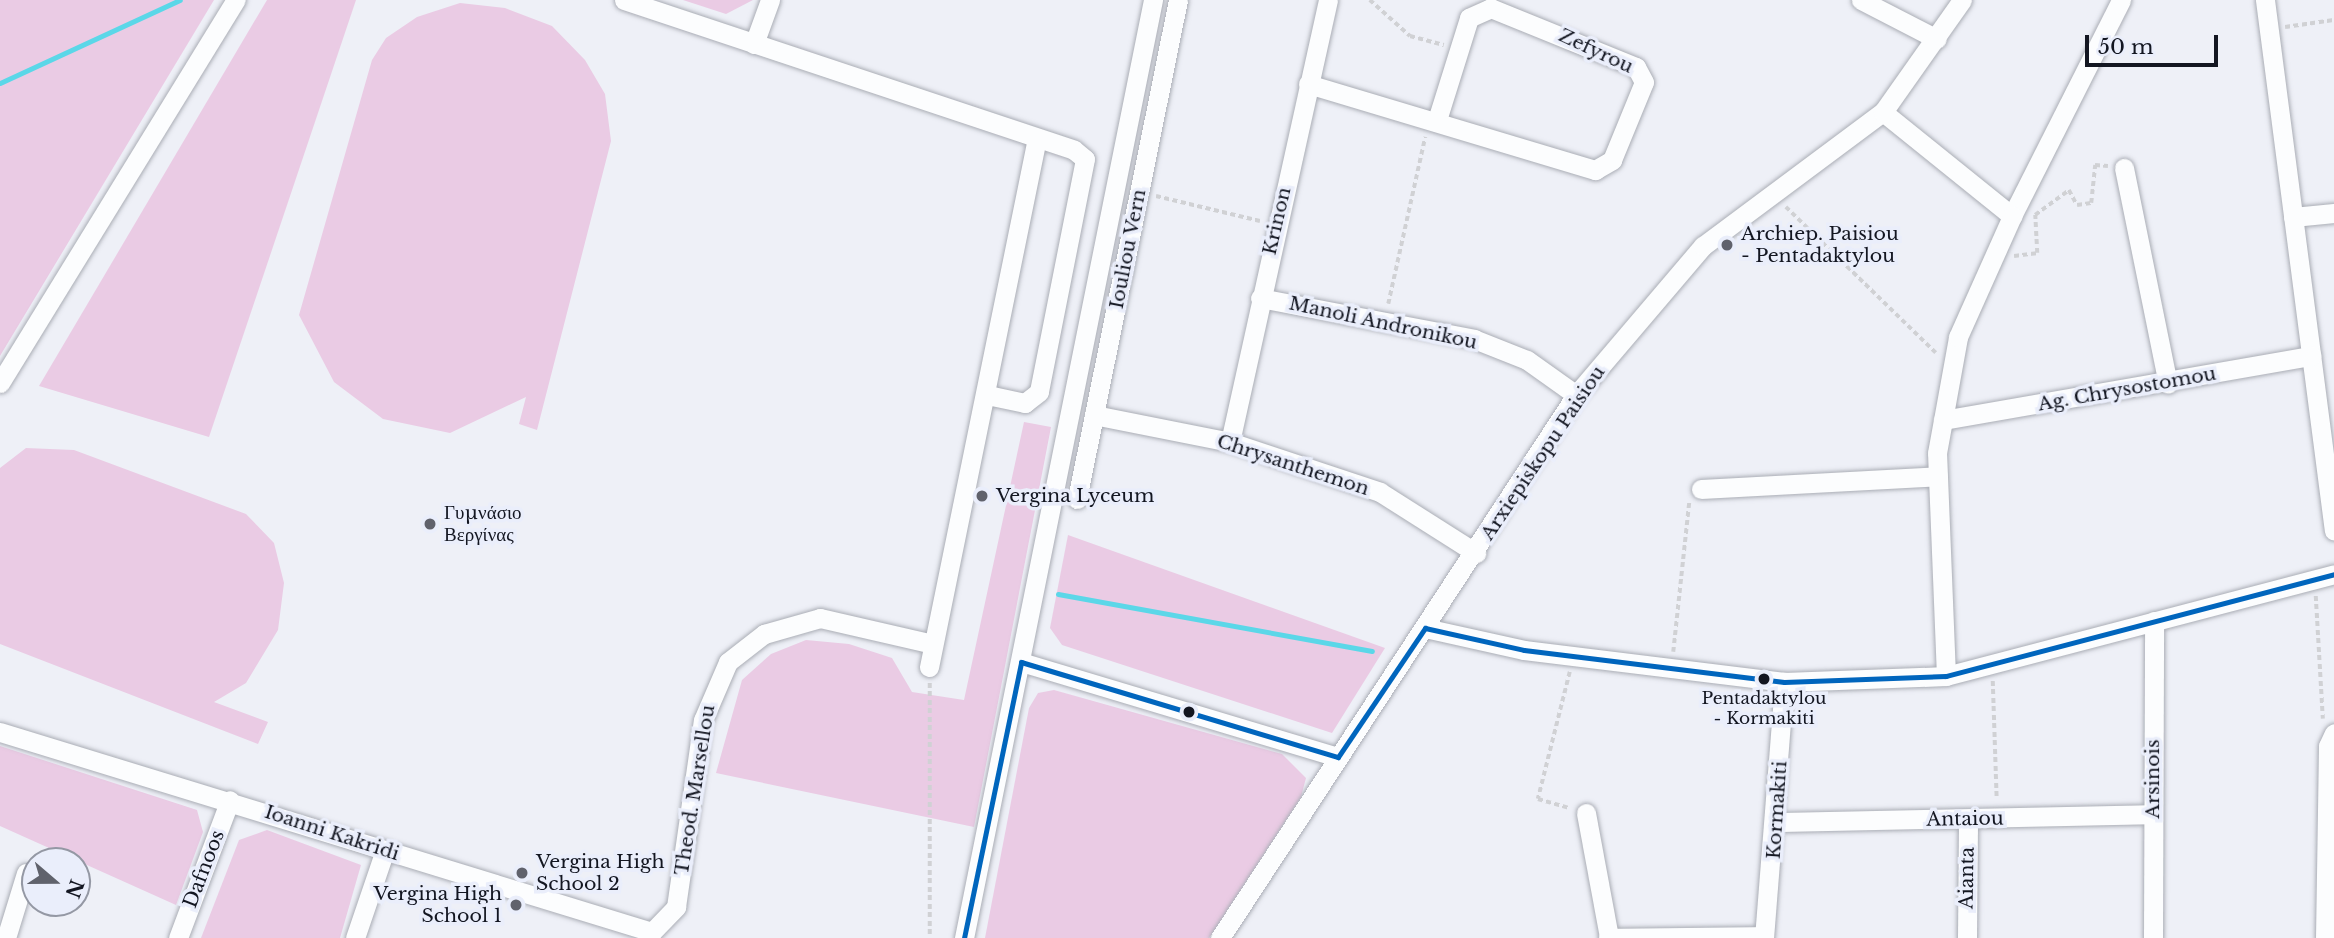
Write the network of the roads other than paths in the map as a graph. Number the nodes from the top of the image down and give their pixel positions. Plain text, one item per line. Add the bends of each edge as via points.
1 (236, 0) edge
2 (624, 0) edge
3 (770, 0) edge
4 (1153, 0) edge
5 (1178, 0) edge
6 (1328, 0) edge
7 (1861, 0) edge
8 (1962, 0) edge
9 (2121, 0) edge
10 (2265, 0) edge
11 (1937, 39) junction
12 (754, 44) junction
13 (1308, 84) junction
14 (1883, 112) junction
15 (1433, 119) junction
16 (1037, 138) junction
17 (2124, 168) road end
18 (2334, 214) edge
19 (2012, 216) junction
20 (2293, 217) junction
21 (1259, 298) junction
22 (2311, 356) junction
23 (0, 383) edge
24 (2168, 384) junction
25 (986, 395) junction
26 (1576, 395) junction
27 (1094, 415) junction
28 (1943, 420) junction
29 (1230, 442) junction
30 (1938, 476) junction
31 (1701, 489) road end
32 (1077, 499) dead end
33 (2334, 530) edge
34 (1476, 553) junction
35 (2325, 577) edge
36 (2154, 621) junction
37 (1425, 628) junction
38 (933, 644) junction
39 (1021, 662) junction
40 (929, 667) road end
41 (1946, 676) junction
42 (1784, 682) junction
43 (2330, 727) edge
44 (0, 732) edge
45 (1338, 757) junction
46 (230, 800) junction
47 (1586, 813) road end
48 (2152, 814) junction
49 (1968, 819) junction
50 (1778, 822) junction
51 (385, 850) junction
52 (21, 887) edge
53 (662, 928) joint
54 (5, 932) edge
55 (1764, 937) edge
56 (178, 938) edge
57 (355, 938) edge
58 (964, 938) edge
59 (1220, 938) edge
60 (1608, 938) edge
61 (1967, 938) edge
62 (2153, 938) edge
63 (2325, 938) edge

1 - 23 street
2 - 12 street
3 - 12 street
4 - 39 street
5 - 27 street, Iouliou Vern
6 - 13 street, Krinon
7 - 11 street
8 - 11 street, Arxiepiskopu Paisiou
9 - 19 street
10 - 20 street
11 - 14 street, Arxiepiskopu Paisiou
12 - 16 street
13 - 15 street, Zefyrou
13 - 21 street, Krinon
14 - 19 street
14 - 26 street, Arxiepiskopu Paisiou via 1670,277
15 - 15 street, Zefyrou via 1600,170 1612,160 1643,90 1636,67 1509,11 1478,11 1457,49
16 - 25 street
16 - 25 street via 1074,150 1085,159 1085,171 1039,392 1025,403
17 - 24 street
18 - 20 street
19 - 28 street via 1958,337
20 - 22 street
21 - 26 street, Manoli Andronikou via 1474,339 1527,360
21 - 29 street, Krinon
22 - 24 street, Ag. Chrysostomou
22 - 33 street
24 - 28 street, Ag. Chrysostomou
25 - 38 street
26 - 34 street, Arxiepiskopu Paisiou
27 - 29 street, Chrysanthemon
27 - 32 street, Iouliou Vern
28 - 30 street
29 - 34 street, Chrysanthemon via 1380,492
30 - 31 street
30 - 41 street
34 - 37 street, Arxiepiskopu Paisiou
35 - 36 street
36 - 41 street
36 - 48 street, Arsinois
37 - 42 street via 1573,656
37 - 45 street, Arxiepiskopu Paisiou
38 - 40 street
38 - 53 street, Theod. Marsellou via 844,621 811,619 764,634 728,662 706,703 679,894
39 - 45 street
39 - 58 street
41 - 42 street
42 - 50 street, Kormakiti
43 - 63 street
44 - 46 street, Ioanni Kakridi
45 - 59 street, Arxiepiskopu Paisiou
46 - 51 street, Ioanni Kakridi
46 - 56 street, Dafnoos
47 - 60 street
48 - 49 street, Antaiou
48 - 62 street, Arsinois
49 - 50 street, Antaiou
49 - 61 street, Aianta
50 - 55 street, Kormakiti
51 - 53 street, Ioanni Kakridi via 638,932
51 - 57 street
52 - 54 street
55 - 60 street

